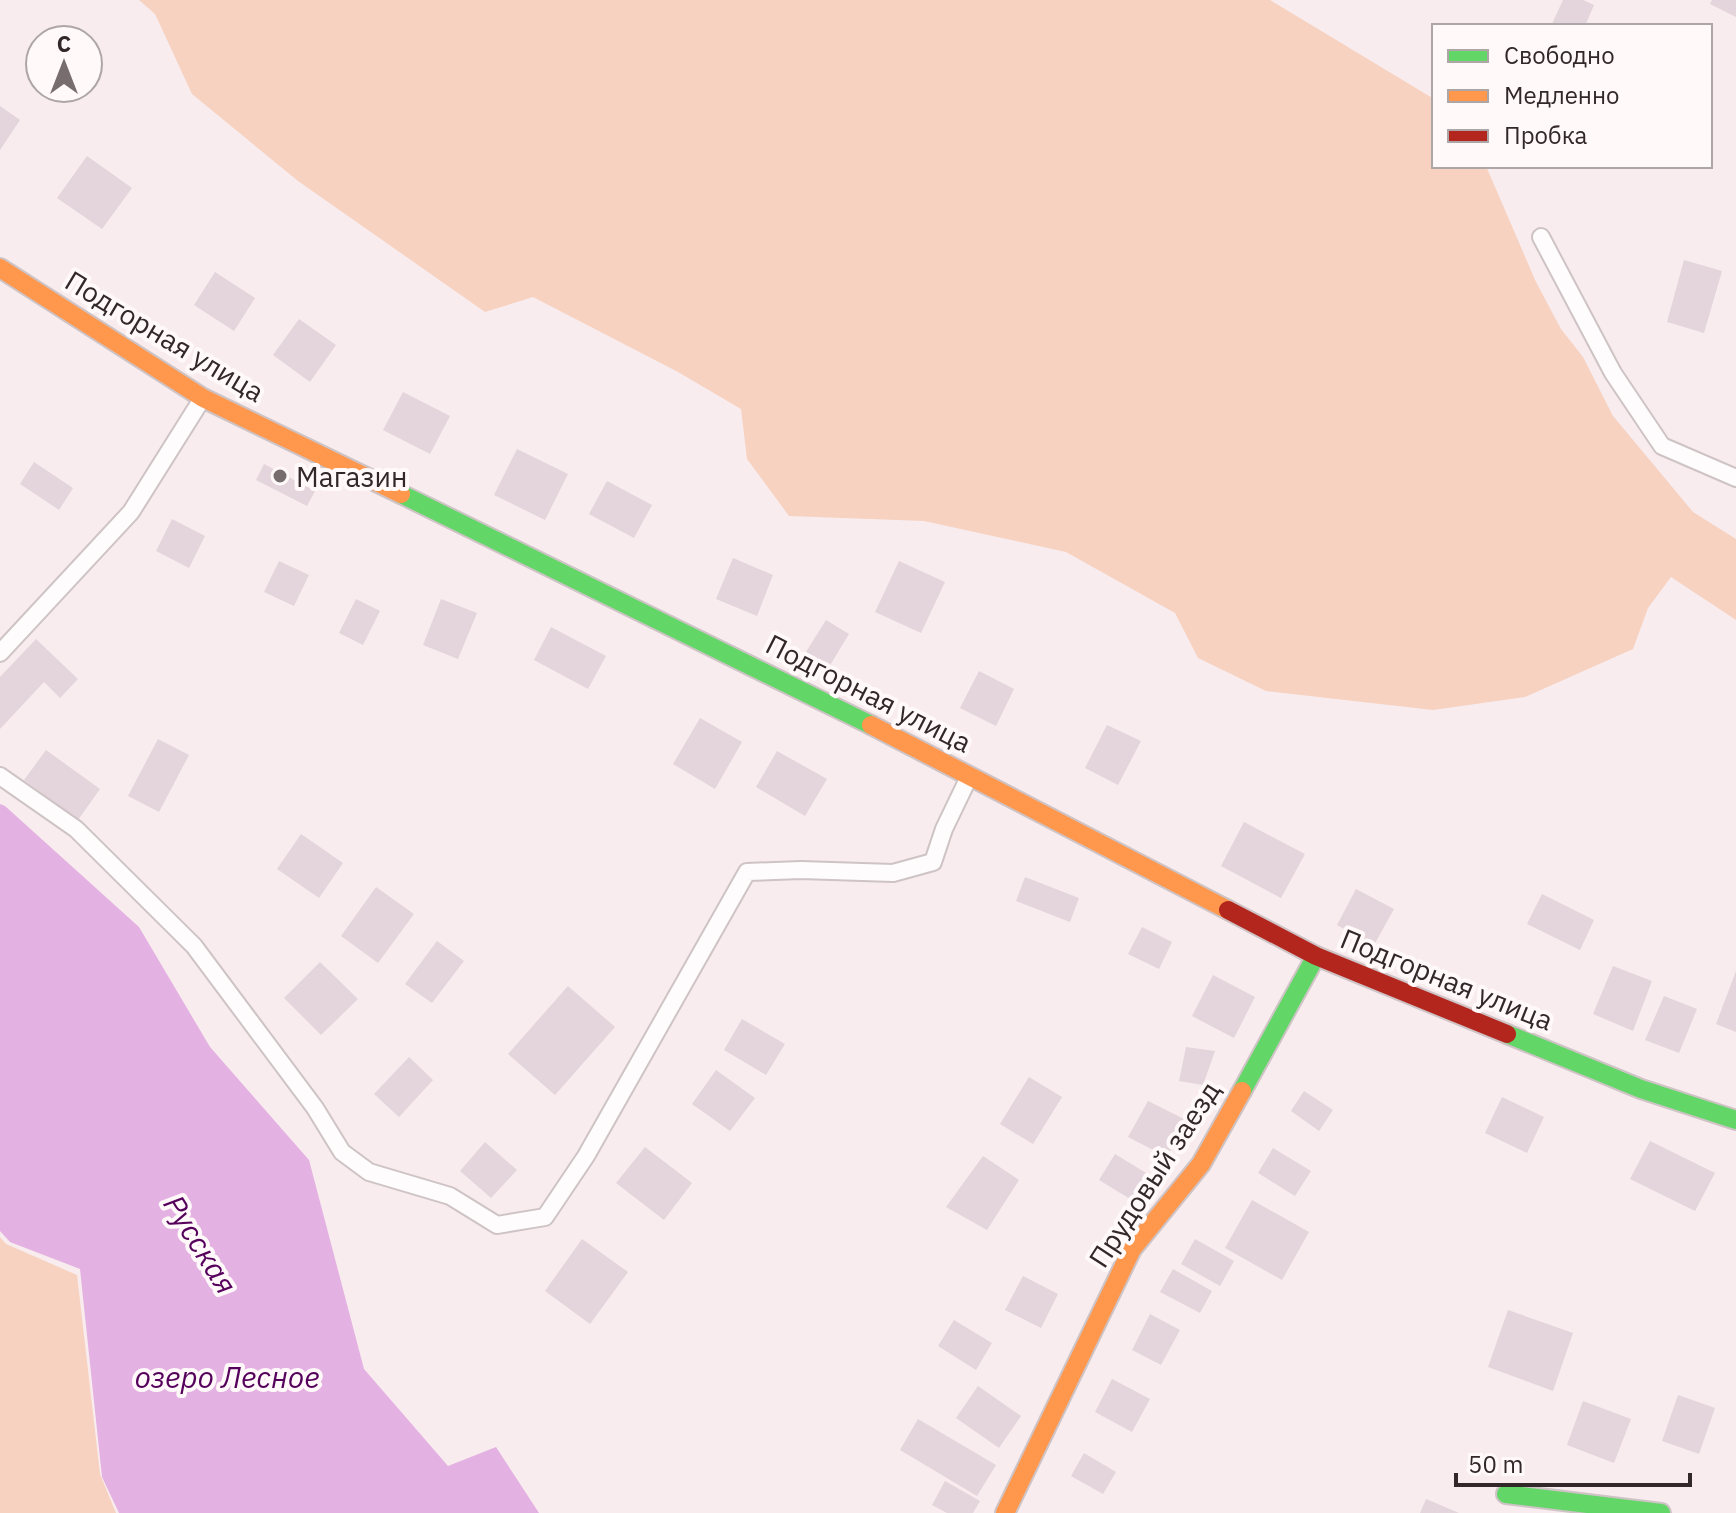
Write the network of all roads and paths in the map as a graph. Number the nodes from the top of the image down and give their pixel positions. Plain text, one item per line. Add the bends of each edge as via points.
1 (1541, 237) dead end
2 (0, 268) edge
3 (203, 398) junction
4 (1736, 478) edge
5 (0, 653) edge
6 (0, 776) edge
7 (969, 776) junction
8 (1316, 956) junction
9 (1736, 1120) edge
10 (1506, 1494) dead end
11 (1005, 1513) edge
12 (1661, 1513) edge

1 - 4 lane via 1613,373 1662,446
2 - 3 street, Подгорная улица
3 - 5 lane via 131,512
3 - 7 street, Подгорная улица
6 - 7 lane via 76,829 194,946 342,1152 369,1172 450,1196 497,1225 545,1217 586,1156 747,872 893,873 933,862
7 - 8 street, Подгорная улица
8 - 9 street, Подгорная улица via 1641,1089
8 - 11 street, Прудовый заезд via 1201,1164 1132,1249
10 - 12 street

